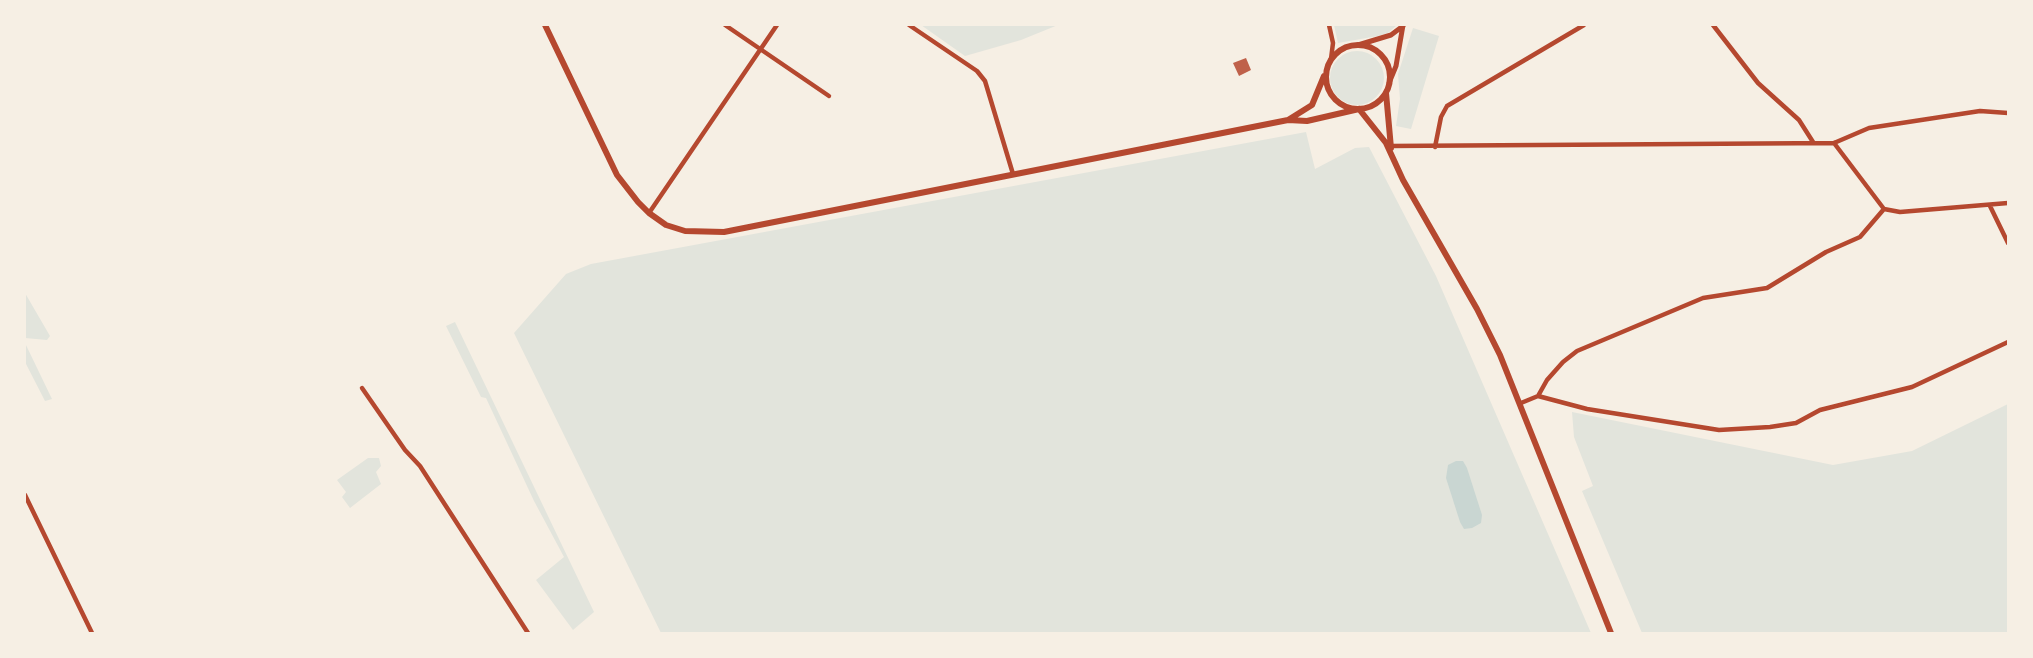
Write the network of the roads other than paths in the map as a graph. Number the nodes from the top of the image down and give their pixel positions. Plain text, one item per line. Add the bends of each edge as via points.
1 (545, 25) edge
2 (725, 25) edge
3 (778, 25) edge
4 (909, 25) edge
5 (1329, 25) edge
6 (1584, 25) edge
7 (1714, 25) edge
8 (1403, 26) edge
9 (1358, 45) junction
10 (761, 49) junction
11 (1331, 59) junction
12 (1326, 72) junction
13 (1389, 83) junction
14 (1386, 93) junction
15 (829, 96) dead end
16 (1359, 110) junction
17 (2008, 113) edge
18 (1288, 120) junction
19 (1812, 142) junction
20 (1834, 142) junction
21 (1390, 146) junction
22 (1435, 147) junction
23 (1394, 160) junction
24 (1013, 174) junction
25 (2008, 203) edge
26 (1990, 206) junction
27 (1884, 209) junction
28 (649, 213) junction
29 (2008, 242) edge
30 (2008, 342) edge
31 (362, 388) dead end
32 (1538, 396) junction
33 (1521, 403) junction
34 (25, 495) edge
35 (92, 633) edge
36 (528, 633) edge
37 (1611, 633) edge

1 - 28 main road via 618,175
2 - 10 street
3 - 10 street
4 - 24 street via 977,71 985,81
5 - 11 street via 1333,43
6 - 22 street via 1447,106 1441,117
7 - 19 street via 1758,83 1799,120
8 - 9 street via 1391,35
8 - 13 street via 1401,48
9 - 11 main road via 1348,47
9 - 13 main road via 1367,46 1382,57 1387,65
10 - 15 street
10 - 28 street
11 - 12 main road
12 - 16 main road via 1326,82 1334,99
12 - 18 main road via 1312,104
13 - 14 main road
14 - 16 main road via 1375,105
14 - 21 main road
16 - 18 main road via 1306,121
16 - 23 main road via 1377,131
17 - 20 street via 1980,111 1869,128
18 - 24 main road
19 - 20 street
19 - 22 street
20 - 27 street
21 - 22 street
21 - 23 main road
23 - 33 main road via 1477,309
24 - 28 main road via 724,232 685,231 666,225
25 - 26 street
26 - 27 street via 1900,212
26 - 29 street
27 - 32 street via 1860,237 1826,252 1766,288 1703,298 1577,351 1552,374
30 - 32 street via 1912,387 1820,410 1796,423 1770,427 1719,430 1587,409
31 - 36 street via 420,466
32 - 33 street
33 - 37 main road
34 - 35 street

